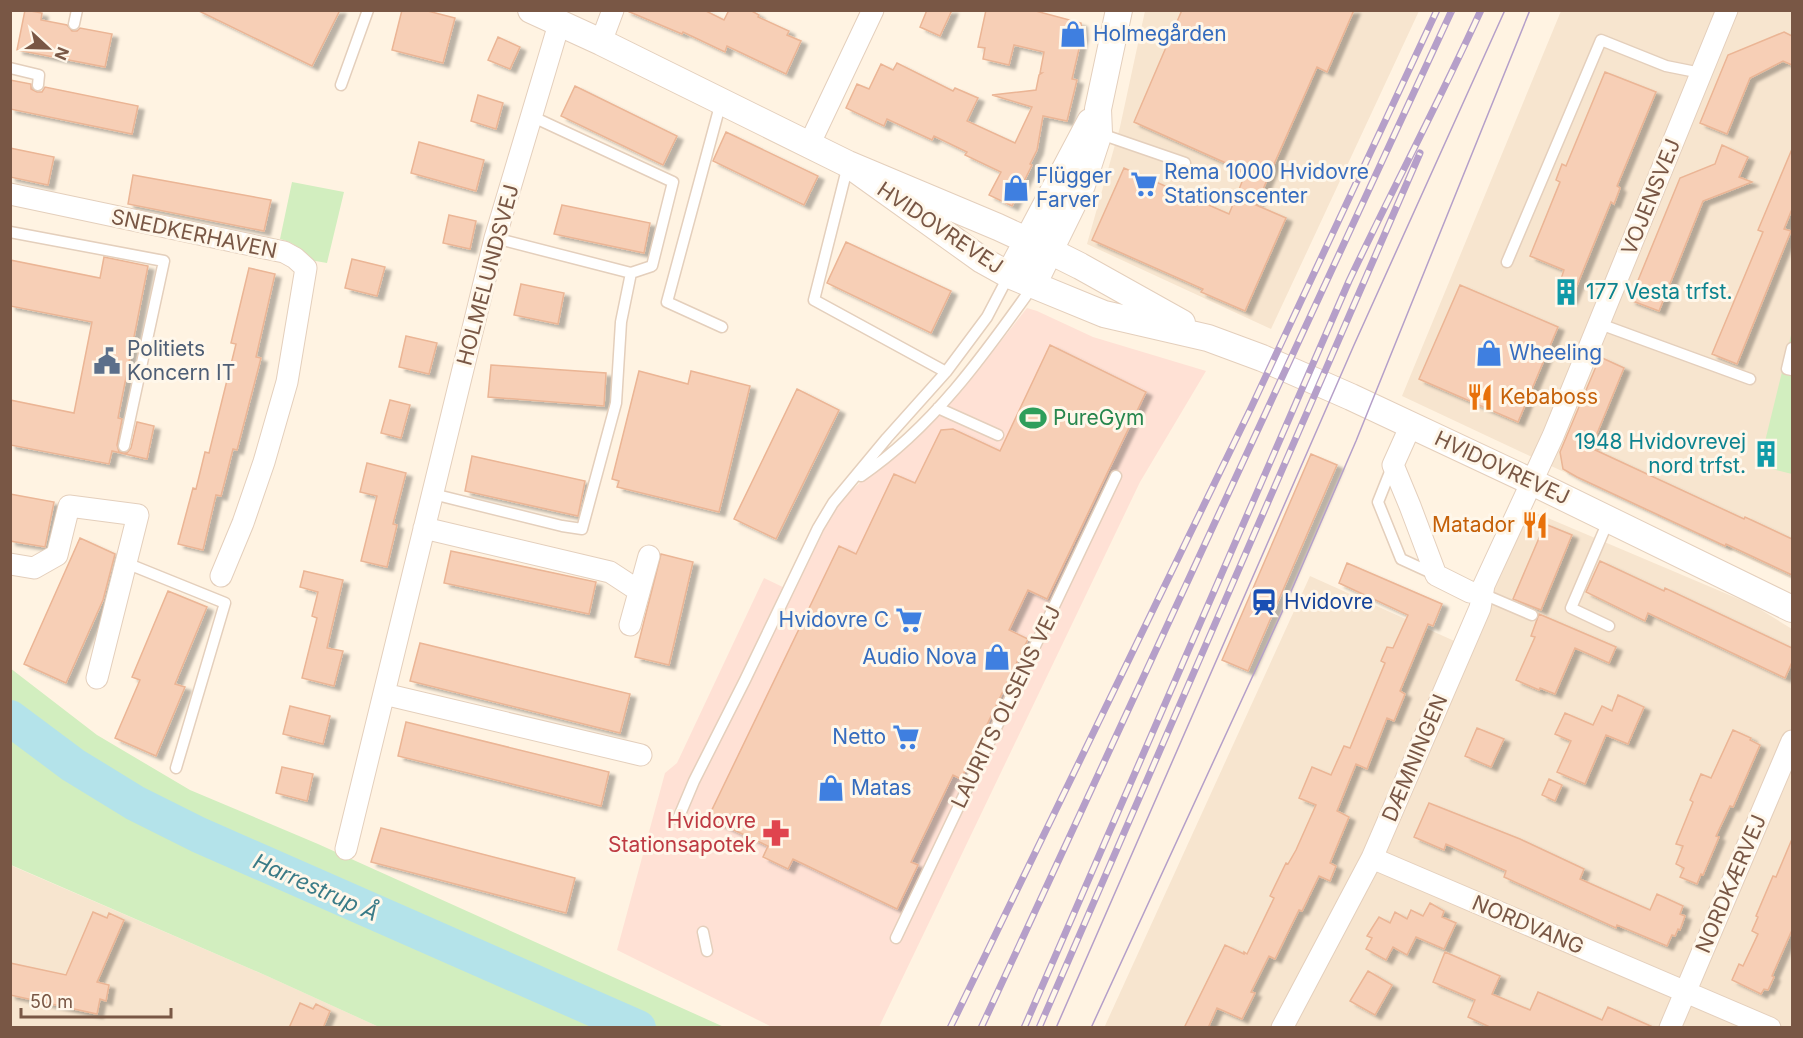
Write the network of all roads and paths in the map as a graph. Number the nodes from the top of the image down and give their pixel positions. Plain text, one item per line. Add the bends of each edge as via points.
1 (77, 10) edge
2 (368, 10) edge
3 (531, 10) edge
4 (613, 10) edge
5 (873, 10) edge
6 (1119, 10) edge
7 (1727, 10) edge
8 (74, 24) dead end
9 (559, 24) junction
10 (601, 42) junction
11 (10, 68) edge
12 (1701, 73) junction
13 (38, 85) dead end
14 (341, 85) dead end
15 (721, 102) junction
16 (531, 116) junction
17 (1094, 124) junction
18 (809, 145) junction
19 (1185, 163) dead end
20 (848, 164) junction
21 (10, 194) edge
22 (10, 232) edge
23 (495, 238) junction
24 (1039, 246) junction
25 (1507, 262) dead end
26 (631, 273) junction
27 (1009, 275) junction
28 (1033, 285) junction
29 (1600, 324) junction
30 (722, 327) dead end
31 (1208, 338) junction
32 (1792, 348) edge
33 (1792, 370) edge
34 (946, 372) junction
35 (1750, 379) dead end
36 (938, 408) junction
37 (1411, 425) junction
38 (998, 435) dead end
39 (124, 446) dead end
40 (1393, 465) junction
41 (1116, 476) dead end
42 (853, 481) junction
43 (1532, 482) junction
44 (433, 495) junction
45 (1609, 519) junction
46 (424, 528) junction
47 (650, 556) dead end
48 (126, 563) junction
49 (10, 564) edge
50 (1436, 575) junction
51 (221, 576) dead end
52 (639, 591) junction
53 (1483, 594) junction
54 (1792, 609) edge
55 (1532, 615) dead end
56 (630, 625) dead end
57 (1609, 626) dead end
58 (97, 678) dead end
59 (384, 694) junction
60 (1792, 741) edge
61 (641, 755) dead end
62 (176, 768) dead end
63 (678, 819) dead end
64 (346, 849) dead end
65 (1372, 858) junction
66 (703, 932) dead end
67 (896, 938) dead end
68 (706, 951) dead end
69 (1685, 992) junction
70 (1282, 1028) edge
71 (1670, 1028) edge
72 (1770, 1028) edge

1 - 8 lane
2 - 14 lane
3 - 9 street, HVIDOVREVEJ
4 - 10 street
5 - 18 street
6 - 17 street
7 - 12 street, VOJENSVEJ
9 - 10 street, HVIDOVREVEJ
9 - 16 street, HOLMELUNDSVEJ
10 - 15 street, HVIDOVREVEJ
11 - 13 lane via 39,75
12 - 25 lane via 1666,66 1601,40
12 - 29 street, VOJENSVEJ
15 - 18 street, HVIDOVREVEJ
15 - 30 lane via 667,302
16 - 23 street, HOLMELUNDSVEJ
16 - 26 lane via 673,182 652,266
17 - 19 lane
17 - 24 street via 1082,185
18 - 20 street, HVIDOVREVEJ
20 - 24 street, HVIDOVREVEJ
20 - 27 street, HVIDOVREVEJ
20 - 34 lane via 814,300
21 - 51 street, SNEDKERHAVEN via 284,252 306,268 287,382 257,483
22 - 39 lane via 164,261
23 - 26 lane
23 - 44 street, HOLMELUNDSVEJ
24 - 27 street
24 - 28 street
24 - 31 street, HVIDOVREVEJ
26 - 44 lane via 621,322 616,403 582,529
27 - 28 street, HVIDOVREVEJ
27 - 34 lane via 987,317
28 - 31 street, HVIDOVREVEJ via 1104,314
28 - 36 lane via 977,363
29 - 35 lane
29 - 43 street, VOJENSVEJ
31 - 37 street, HVIDOVREVEJ via 1235,346
32 - 33 lane via 1787,369
34 - 42 lane
36 - 38 lane
36 - 42 lane via 881,463
37 - 40 street
37 - 43 street, HVIDOVREVEJ
40 - 50 street
40 - 50 lane via 1378,502 1401,559
41 - 67 lane, LAURITS OLSENS VEJ
42 - 63 lane via 818,528
43 - 45 street, HVIDOVREVEJ
43 - 53 street, DÆMNINGEN
44 - 46 street, HOLMELUNDSVEJ
45 - 54 street, HVIDOVREVEJ
45 - 57 lane via 1570,608
46 - 52 street via 610,572
46 - 59 street, HOLMELUNDSVEJ
47 - 52 street
48 - 49 street via 138,515 69,506 57,555 34,568
48 - 58 street
48 - 62 lane via 225,603
50 - 53 street via 1470,592
52 - 56 street
53 - 55 lane
53 - 65 street, DÆMNINGEN
59 - 61 street
59 - 64 street, HOLMELUNDSVEJ
60 - 69 street, NORDKÆRVEJ
65 - 69 street, NORDVANG
65 - 70 street, DÆMNINGEN
66 - 68 lane
69 - 71 street, NORDKÆRVEJ
69 - 72 street, NORDVANG

